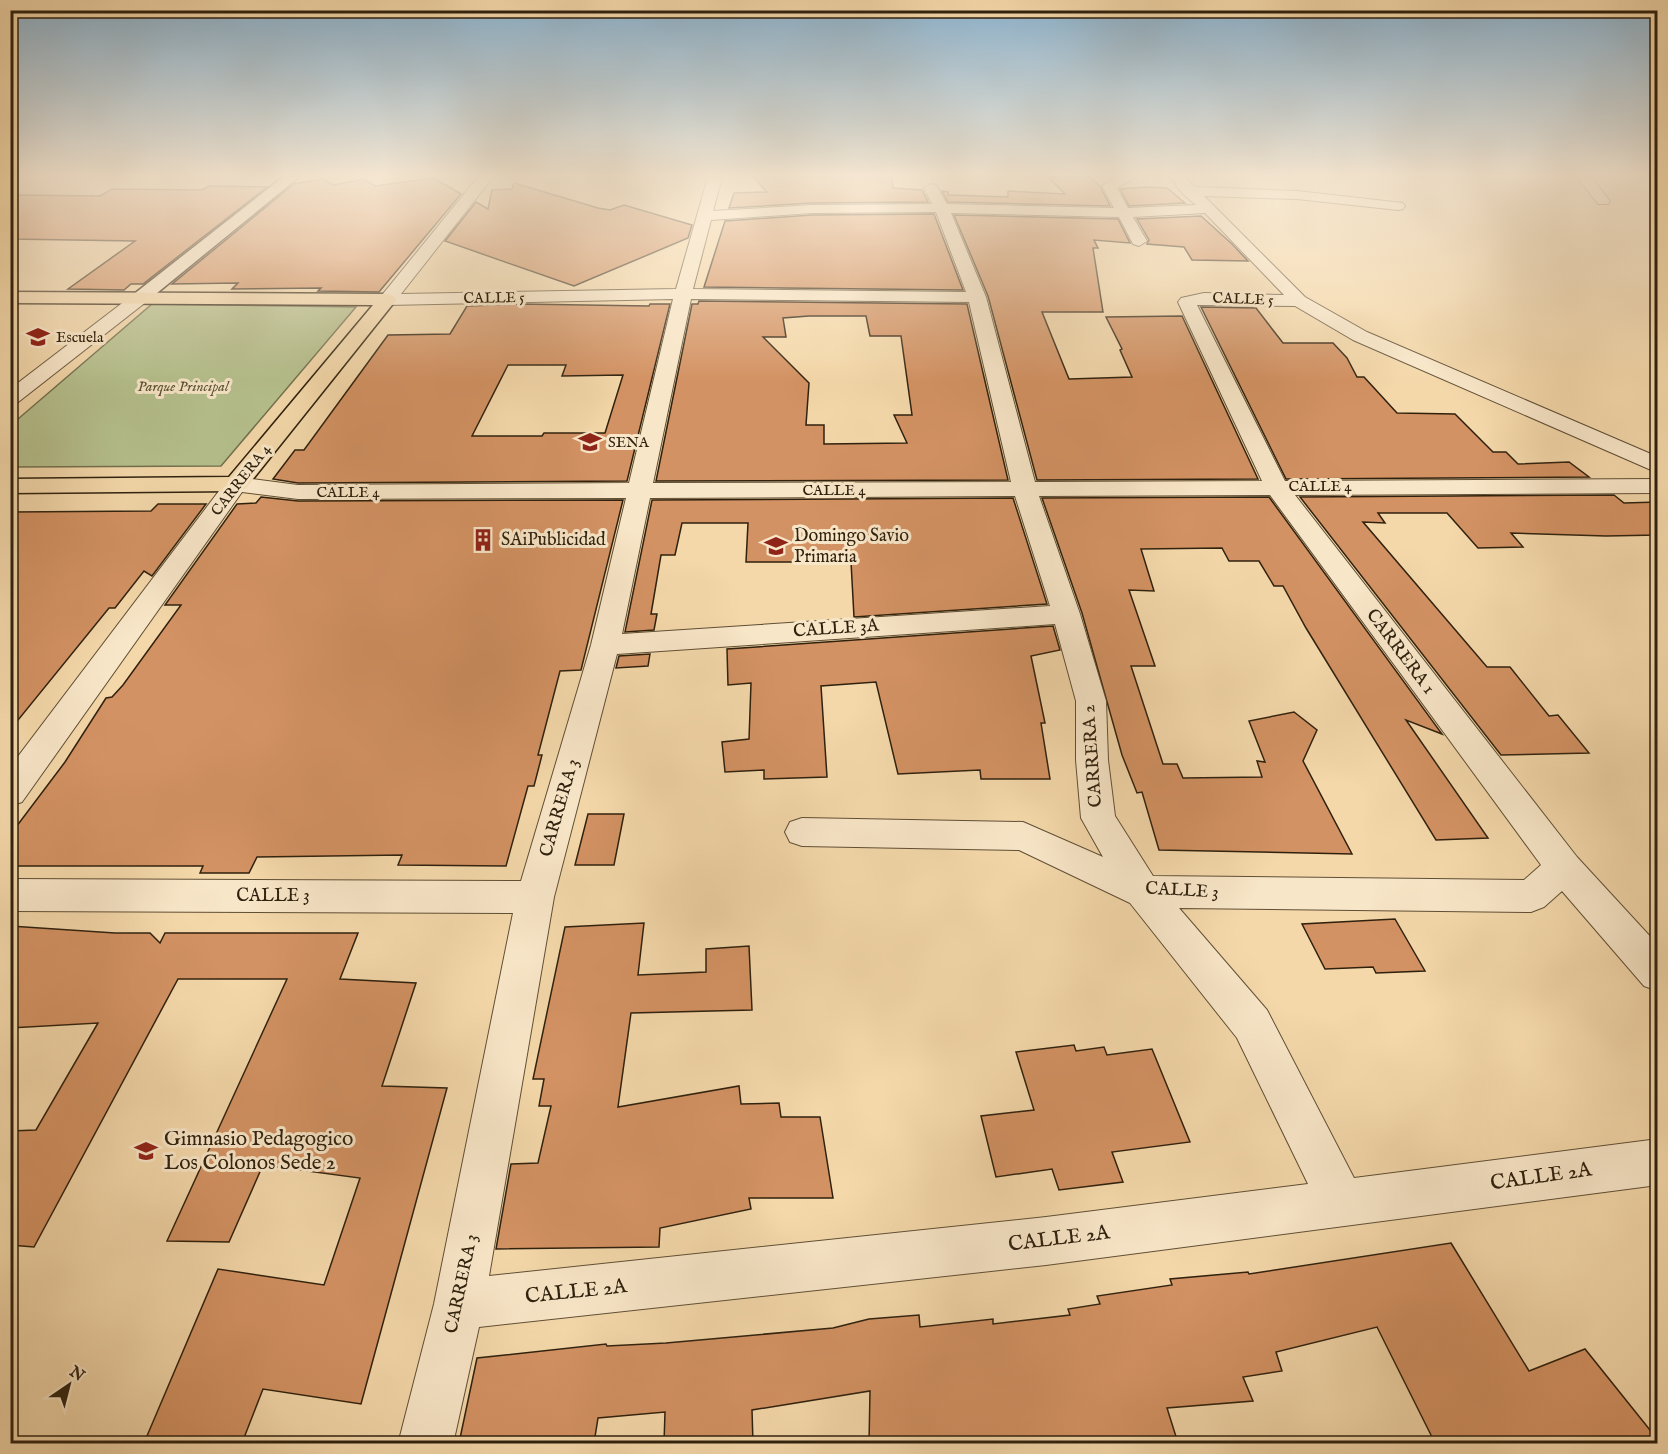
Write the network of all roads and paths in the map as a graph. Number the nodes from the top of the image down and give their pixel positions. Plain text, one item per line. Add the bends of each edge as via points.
1 (207, 245) edge
2 (431, 245) edge
3 (696, 245) edge
4 (955, 245) edge
5 (1245, 245) edge
6 (683, 294) junction
7 (10, 297) edge
8 (977, 297) junction
9 (140, 298) junction
10 (387, 300) junction
11 (1299, 301) junction
12 (1187, 302) joint
13 (10, 380) edge
14 (34, 380) junction
15 (10, 399) edge
16 (1658, 466) edge
17 (236, 484) junction
18 (10, 486) edge
19 (1276, 486) junction
20 (1658, 486) edge
21 (1025, 489) junction
22 (639, 492) junction
23 (1066, 614) junction
24 (605, 645) junction
25 (10, 793) edge
26 (802, 832) dead end
27 (1564, 868) junction
28 (1143, 892) junction
29 (10, 895) edge
30 (535, 897) junction
31 (1658, 973) edge
32 (1658, 1162) edge
33 (1342, 1204) junction
34 (459, 1304) junction
35 (425, 1443) edge

1 - 9 main road
2 - 10 street, CARRERA 4
3 - 6 street, CARRERA 3
4 - 8 street, CARRERA 2
5 - 11 street
6 - 8 street, CALLE 5
6 - 10 street, CALLE 5
6 - 22 street, CARRERA 3
7 - 9 main road, CALLE 5
8 - 21 street, CARRERA 2
9 - 10 main road, CALLE 5
9 - 14 street
10 - 17 main road, CARRERA 4
11 - 12 street, CALLE 5 via 1204,298
11 - 16 street via 1360,336
12 - 19 street, CARRERA 1
13 - 14 street
14 - 15 street
17 - 18 main road, CALLE 4
17 - 22 street, CALLE 4 via 298,492
17 - 25 street, CARRERA 4
19 - 20 street, CALLE 4
19 - 21 street, CALLE 4
19 - 27 street, CARRERA 1
21 - 22 street, CALLE 4
21 - 23 street, CARRERA 2
22 - 24 street, CARRERA 3
23 - 24 street, CALLE 3A
23 - 28 street, CARRERA 2 via 1090,701 1098,818
24 - 30 street, CARRERA 3
26 - 28 street, CALLE 3 via 1023,836
27 - 28 street, CALLE 3 via 1531,896
27 - 31 street, CARRERA 1
28 - 33 street, CARRERA 2 via 1252,1024
29 - 30 street, CALLE 3
30 - 34 street, CARRERA 3
32 - 33 street, CALLE 2A
33 - 34 street, CALLE 2A via 1034,1242
34 - 35 street, CARRERA 3

